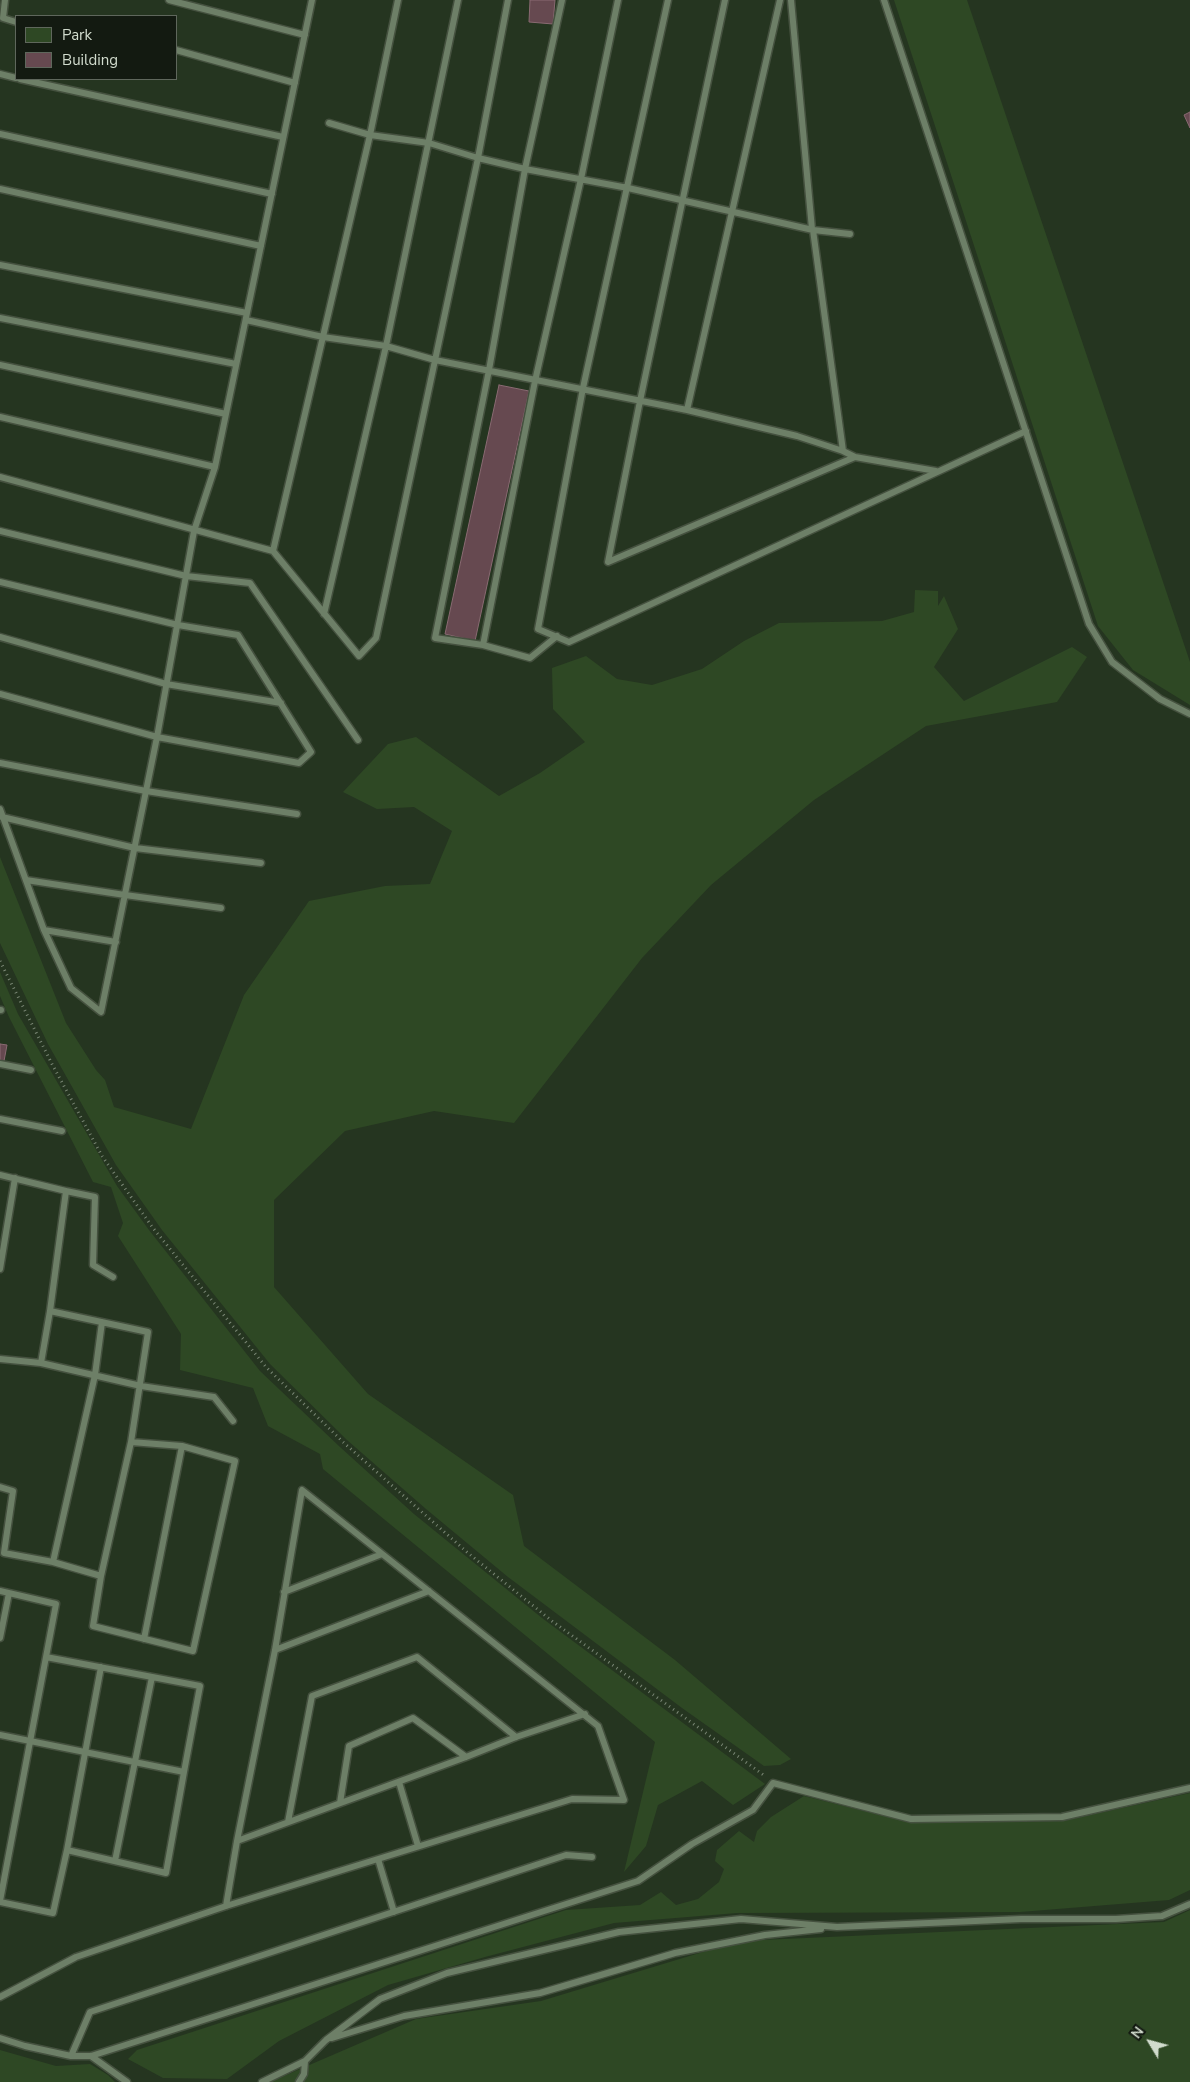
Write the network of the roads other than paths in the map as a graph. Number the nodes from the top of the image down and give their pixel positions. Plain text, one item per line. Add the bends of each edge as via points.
1 (6, 0) edge
2 (169, 0) edge
3 (312, 0) edge
4 (398, 0) edge
5 (458, 0) edge
6 (508, 0) edge
7 (562, 0) edge
8 (618, 0) edge
9 (668, 0) edge
10 (725, 0) edge
11 (780, 0) edge
12 (791, 0) edge
13 (884, 0) edge
14 (15, 22) edge
15 (305, 35) junction
16 (178, 51) edge
17 (0, 74) edge
18 (15, 78) edge
19 (25, 80) edge
20 (295, 83) junction
21 (330, 123) dead end
22 (0, 134) edge
23 (370, 135) junction
24 (284, 137) junction
25 (429, 143) junction
26 (478, 158) junction
27 (526, 169) junction
28 (581, 179) junction
29 (628, 188) junction
30 (0, 189) edge
31 (272, 194) junction
32 (681, 201) junction
33 (732, 211) junction
34 (813, 229) junction
35 (850, 234) dead end
36 (261, 246) junction
37 (0, 265) edge
38 (246, 316) junction
39 (0, 318) edge
40 (323, 337) junction
41 (386, 346) junction
42 (435, 360) junction
43 (236, 364) junction
44 (0, 365) edge
45 (489, 370) junction
46 (535, 381) junction
47 (583, 388) junction
48 (640, 400) junction
49 (688, 410) junction
50 (226, 414) junction
51 (0, 417) edge
52 (1026, 431) junction
53 (843, 451) junction
54 (855, 457) junction
55 (216, 467) junction
56 (936, 472) junction
57 (0, 477) edge
58 (0, 531) edge
59 (194, 531) junction
60 (273, 551) junction
61 (186, 576) junction
62 (0, 582) edge
63 (324, 614) junction
64 (178, 625) junction
65 (557, 636) junction
66 (0, 637) edge
67 (483, 645) junction
68 (166, 684) junction
69 (0, 694) edge
70 (281, 703) junction
71 (1190, 714) edge
72 (157, 737) junction
73 (358, 740) dead end
74 (0, 763) edge
75 (146, 791) junction
76 (0, 809) edge
77 (297, 814) dead end
78 (2, 817) junction
79 (135, 848) junction
80 (261, 863) dead end
81 (26, 880) junction
82 (125, 896) junction
83 (221, 908) dead end
84 (44, 930) junction
85 (116, 942) junction
86 (0, 1064) edge
87 (31, 1070) dead end
88 (0, 1119) edge
89 (62, 1131) dead end
90 (0, 1175) edge
91 (15, 1178) junction
92 (66, 1191) junction
93 (0, 1270) edge
94 (113, 1277) dead end
95 (50, 1311) junction
96 (102, 1322) junction
97 (0, 1359) edge
98 (41, 1363) junction
99 (95, 1375) junction
100 (141, 1386) junction
101 (233, 1421) dead end
102 (131, 1442) junction
103 (182, 1446) junction
104 (0, 1487) edge
105 (382, 1554) junction
106 (53, 1562) junction
107 (101, 1576) junction
108 (0, 1591) edge
109 (284, 1592) junction
110 (429, 1592) junction
111 (9, 1593) junction
112 (0, 1638) edge
113 (144, 1639) junction
114 (276, 1650) junction
115 (46, 1657) junction
116 (101, 1667) junction
117 (152, 1677) junction
118 (584, 1714) junction
119 (0, 1735) edge
120 (516, 1737) junction
121 (31, 1741) junction
122 (85, 1752) junction
123 (466, 1757) junction
124 (135, 1762) junction
125 (184, 1772) junction
126 (399, 1782) junction
127 (1190, 1788) edge
128 (340, 1803) junction
129 (288, 1822) junction
130 (237, 1841) junction
131 (418, 1846) junction
132 (66, 1850) junction
133 (592, 1857) dead end
134 (378, 1859) junction
135 (115, 1861) junction
136 (0, 1901) edge
137 (1190, 1904) edge
138 (226, 1906) junction
139 (394, 1912) junction
140 (837, 1927) junction
141 (0, 1997) edge
142 (0, 2038) edge
143 (326, 2040) junction
144 (72, 2056) junction
145 (91, 2056) junction
146 (305, 2061) junction
147 (127, 2082) edge
148 (262, 2082) edge
149 (299, 2082) edge

1 - 14 lane via 3,18
2 - 15 lane
3 - 15 lane
4 - 23 lane
5 - 25 lane
6 - 26 lane
7 - 27 lane
8 - 28 lane
9 - 29 lane
10 - 32 lane
11 - 33 lane
12 - 34 lane
13 - 52 lane
15 - 20 lane
16 - 20 lane
17 - 18 lane
19 - 24 lane
20 - 24 lane
21 - 23 lane
22 - 31 lane
23 - 25 lane
23 - 40 lane
24 - 31 lane
25 - 26 lane
25 - 41 lane
26 - 27 lane
26 - 42 lane
27 - 28 lane
27 - 45 lane
28 - 29 lane
28 - 46 lane
29 - 32 lane
29 - 47 lane
30 - 36 lane
31 - 36 lane
32 - 33 lane
32 - 48 lane
33 - 34 lane
33 - 49 lane
34 - 35 lane
34 - 53 lane
36 - 38 lane
37 - 38 lane
38 - 40 lane
38 - 43 lane
39 - 43 lane
40 - 41 lane
40 - 60 lane
41 - 42 lane
41 - 63 lane
42 - 45 lane
42 - 63 lane via 376,638 359,656
43 - 50 lane
44 - 50 lane
45 - 46 lane
45 - 67 lane via 435,638
46 - 47 lane
46 - 67 lane
47 - 48 lane
47 - 65 lane via 538,629
48 - 49 lane
48 - 54 lane via 608,562
49 - 53 lane via 798,436
50 - 55 lane
51 - 55 lane
52 - 56 lane
52 - 71 lane via 1089,624 1112,662 1160,699
53 - 54 lane
54 - 56 lane
55 - 59 lane
56 - 65 lane via 568,642
57 - 59 lane
58 - 61 lane
59 - 60 lane
59 - 61 lane
60 - 63 lane
61 - 64 lane
61 - 73 lane via 250,583
62 - 64 lane
64 - 68 lane
64 - 70 lane via 238,634
65 - 67 lane via 530,658
66 - 68 lane
68 - 70 lane
68 - 72 lane
69 - 72 lane
70 - 72 lane via 311,752 299,764
72 - 75 lane
74 - 75 lane
75 - 77 lane
75 - 79 lane
76 - 78 lane
78 - 79 lane
78 - 81 lane
79 - 80 lane
79 - 82 lane
81 - 82 lane
81 - 84 lane
82 - 83 lane
82 - 85 lane
84 - 85 lane
84 - 85 lane via 70,988 101,1012
86 - 87 lane
88 - 89 lane
90 - 91 lane
91 - 92 lane
91 - 93 lane
92 - 94 lane via 95,1197 93,1265
92 - 95 lane
95 - 96 lane
95 - 98 lane
96 - 99 lane
96 - 100 lane via 148,1332
97 - 98 lane
98 - 99 lane
99 - 100 lane
99 - 106 lane
100 - 101 lane via 214,1397
100 - 102 lane
102 - 103 lane
102 - 107 lane
103 - 113 lane
103 - 113 lane via 236,1461 193,1651
104 - 106 lane via 14,1490 4,1553
105 - 109 lane
105 - 109 lane via 302,1490
105 - 110 lane
106 - 107 lane
107 - 113 lane via 93,1626
108 - 111 lane
109 - 114 lane
110 - 114 lane
110 - 118 lane
111 - 112 lane
111 - 115 lane via 56,1604
114 - 130 lane
115 - 116 lane
115 - 121 lane
116 - 117 lane
116 - 122 lane
117 - 124 lane
117 - 125 lane via 200,1686
118 - 120 lane
118 - 131 lane via 598,1726 624,1800 572,1799
119 - 121 lane
120 - 123 lane
120 - 129 lane via 417,1657 312,1696
121 - 122 lane
121 - 136 lane
122 - 124 lane
122 - 132 lane
123 - 126 lane
123 - 128 lane via 413,1718 349,1746
124 - 125 lane
124 - 135 lane
125 - 135 lane via 166,1873
126 - 128 lane
126 - 131 lane
127 - 145 lane via 1062,1817 911,1819 774,1783 753,1810 692,1844 638,1881
128 - 129 lane
129 - 130 lane
130 - 138 lane
131 - 134 lane
132 - 135 lane
132 - 136 lane via 53,1913
133 - 139 lane via 566,1855
134 - 138 lane
134 - 139 lane
137 - 140 lane via 1162,1916 1116,1919 1021,1919
138 - 141 lane via 76,1957
139 - 144 lane via 90,2012
140 - 143 lane via 766,1935 675,1953 540,1993 404,2016
140 - 143 lane via 741,1919 619,1932 447,1973 380,1999
142 - 144 lane
143 - 146 lane
144 - 145 lane
145 - 147 lane
146 - 148 lane
146 - 149 lane via 304,2074

